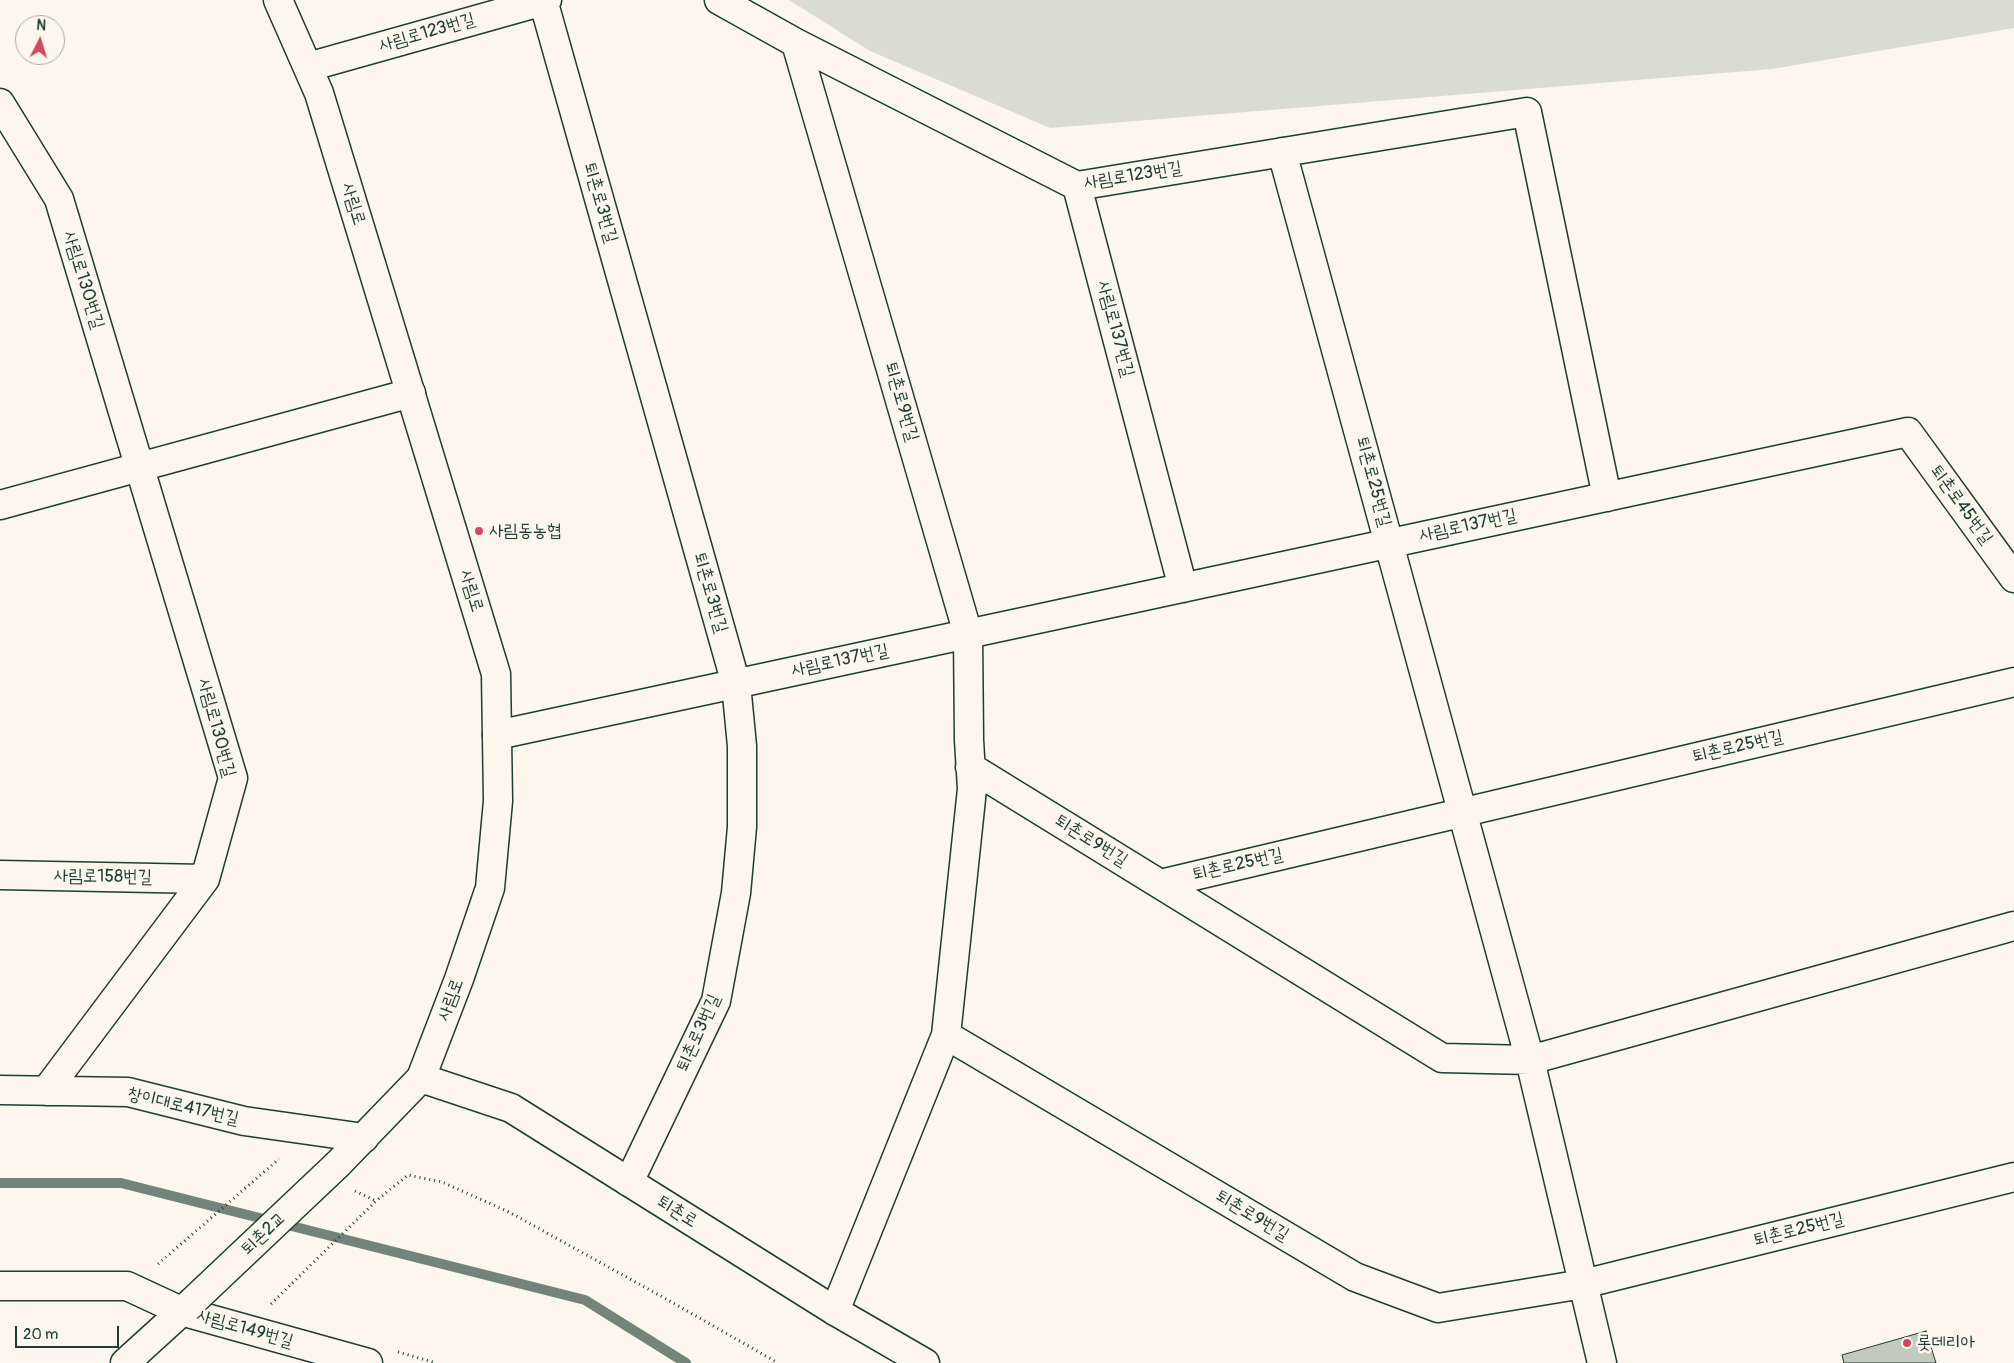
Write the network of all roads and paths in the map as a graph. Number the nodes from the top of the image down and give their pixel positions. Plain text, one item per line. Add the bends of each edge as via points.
1 (278, 0) edge
2 (544, 0) edge
3 (719, 0) edge
4 (796, 43) junction
5 (308, 67) junction
6 (0, 104) edge
7 (1282, 152) junction
8 (1077, 186) junction
9 (411, 393) junction
10 (1908, 432) joint
11 (139, 467) junction
12 (1607, 497) junction
13 (0, 505) edge
14 (1390, 543) junction
15 (2014, 578) edge
16 (1183, 588) junction
17 (968, 634) junction
18 (2014, 682) edge
19 (736, 684) junction
20 (497, 735) junction
21 (970, 766) junction
22 (1463, 812) junction
23 (0, 875) edge
24 (205, 879) junction
25 (1160, 884) junction
26 (2014, 926) edge
27 (946, 1035) junction
28 (1530, 1060) junction
29 (421, 1078) junction
30 (0, 1090) edge
31 (46, 1091) junction
32 (364, 1138) junction
33 (282, 1157) dead end
34 (338, 1164) joint
35 (2014, 1177) edge
36 (629, 1182) junction
37 (154, 1267) dead end
38 (1583, 1284) junction
39 (0, 1286) edge
40 (270, 1304) dead end
41 (186, 1307) junction
42 (835, 1311) junction
43 (125, 1363) edge
44 (368, 1363) edge
45 (778, 1363) edge
46 (925, 1363) edge
47 (1602, 1363) edge

1 - 5 street, 사림로
2 - 5 street, 사림로123번길
2 - 19 street, 퇴촌로3번길
3 - 4 street, 사림로123번길
4 - 8 street, 사림로123번길
4 - 17 street, 퇴촌로9번길
5 - 9 street, 사림로 via 319,93
6 - 11 street, 사림로130번길 via 59,200
7 - 8 street, 사림로123번길
7 - 12 street, 사림로123번길 via 1527,112
7 - 14 street, 퇴촌로25번길
8 - 16 street, 사림로137번길
9 - 11 street
9 - 20 street, 사림로 via 496,674
10 - 12 street, 사림로137번길
10 - 15 street, 퇴촌로45번길
11 - 13 street
11 - 24 street, 사림로130번길 via 233,778
12 - 14 street, 사림로137번길
14 - 16 street, 사림로137번길
14 - 22 street, 퇴촌로25번길
16 - 17 street, 사림로137번길
17 - 19 street, 사림로137번길
17 - 21 street, 퇴촌로9번길
18 - 22 street, 퇴촌로25번길
19 - 20 street, 사림로137번길
19 - 36 street, 퇴촌로3번길 via 742,746 742,828 736,893 716,1001
20 - 29 street, 사림로 via 498,801 490,888
21 - 25 street, 퇴촌로9번길
21 - 27 street, 퇴촌로9번길 via 972,789
22 - 25 street, 퇴촌로25번길
22 - 28 street, 퇴촌로25번길
23 - 24 street, 사림로158번길
24 - 31 street, 사림로130번길
25 - 28 street, 퇴촌로9번길 via 1442,1058
26 - 28 street
27 - 38 street, 퇴촌로9번길 via 1355,1277 1438,1308
27 - 42 street, 퇴촌로9번길
28 - 38 street, 퇴촌로25번길
29 - 32 street, 사림로
29 - 36 street, 퇴촌로 via 511,1108
30 - 31 street, 창이대로417번길
31 - 32 street, 창이대로417번길 via 128,1092 244,1121
32 - 34 street, 사림로
33 - 37 path
34 - 41 street, 퇴촌2교, bridge
35 - 38 street, 퇴촌로25번길
36 - 42 street, 퇴촌로
38 - 47 street, 퇴촌로25번길
39 - 41 street, 사림로149번길 via 127,1286
40 - 45 path via 376,1201 408,1175 442,1182 509,1212
41 - 43 street
41 - 44 street, 사림로149번길
42 - 46 street, 퇴촌로

